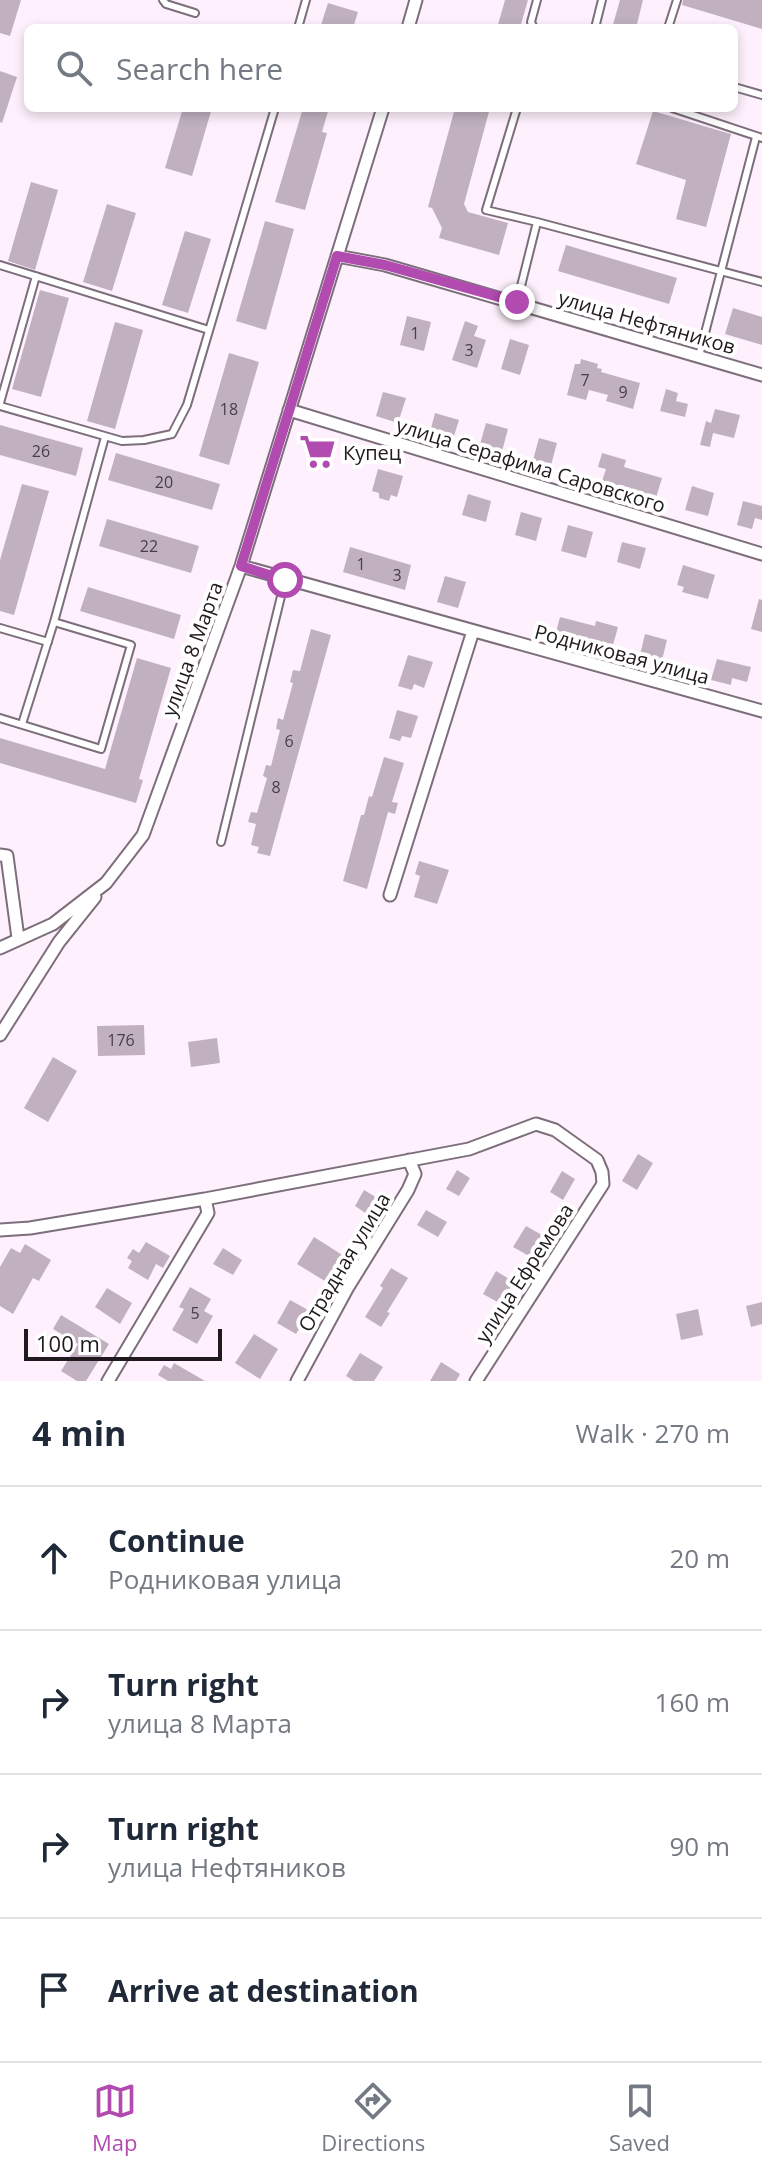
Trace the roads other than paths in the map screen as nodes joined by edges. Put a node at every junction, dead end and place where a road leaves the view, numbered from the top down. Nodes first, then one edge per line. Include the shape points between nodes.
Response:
1 (163, 0) edge
2 (306, 0) edge
3 (416, 0) edge
4 (537, 0) edge
5 (602, 0) edge
6 (677, 0) edge
7 (195, 13) dead end
8 (299, 24) edge
9 (409, 24) edge
10 (532, 24) edge
11 (596, 24) edge
12 (669, 24) edge
13 (738, 88) edge
14 (762, 95) edge
15 (274, 112) edge
16 (382, 112) edge
17 (516, 112) edge
18 (684, 112) edge
19 (759, 138) edge
20 (537, 222) junction
21 (337, 256) junction
22 (0, 265) edge
23 (721, 271) junction
24 (36, 276) junction
25 (762, 282) edge
26 (517, 302) junction
27 (209, 330) junction
28 (699, 356) junction
29 (762, 375) edge
30 (0, 404) edge
31 (289, 410) junction
32 (105, 437) junction
33 (762, 554) edge
34 (241, 566) junction
35 (285, 580) junction
36 (54, 622) junction
37 (0, 628) edge
38 (473, 631) junction
39 (48, 642) junction
40 (761, 707) edge
41 (0, 718) edge
42 (22, 724) junction
43 (221, 842) dead end
44 (0, 855) edge
45 (106, 883) junction
46 (390, 895) dead end
47 (18, 938) junction
48 (0, 948) edge
49 (0, 1035) edge
50 (409, 1160) junction
51 (205, 1199) junction
52 (3, 1230) edge
53 (0, 1241) edge
54 (108, 1381) edge
55 (297, 1381) edge
56 (476, 1381) edge

1 - 7 lane
2 - 8 lane
3 - 9 street
4 - 10 lane
5 - 11 lane
6 - 12 lane
13 - 14 lane
15 - 27 lane
16 - 21 street, улица 8 Марта
17 - 20 lane via 486,210
18 - 19 lane
19 - 23 lane
20 - 23 lane
20 - 26 lane
21 - 26 street, улица Нефтяников
21 - 31 street, улица 8 Марта
22 - 24 lane
23 - 25 lane
23 - 28 lane
24 - 27 lane
24 - 30 lane
26 - 28 street, улица Нефтяников
27 - 32 lane via 187,405 172,434 122,441
28 - 29 street, улица Нефтяников
30 - 32 lane
31 - 33 street, улица Серафима Саровского
31 - 34 street, улица 8 Марта
32 - 36 lane
34 - 35 street, Родниковая улица
34 - 45 street, улица 8 Марта via 143,835
35 - 38 street, Родниковая улица
35 - 43 lane
36 - 39 lane
36 - 42 lane via 131,645 101,749
37 - 39 lane
38 - 40 street, Родниковая улица
38 - 46 street
39 - 42 lane
41 - 42 lane
44 - 47 street via 7,856
45 - 47 street via 53,924
45 - 49 street via 59,942
47 - 48 street
50 - 51 street
50 - 55 street, Отрадная улица via 415,1174 408,1190
50 - 56 street, улица Ефремова via 469,1149 536,1124 555,1130 597,1160 602,1172 603,1184
51 - 52 street
51 - 54 street via 208,1213
52 - 53 street

